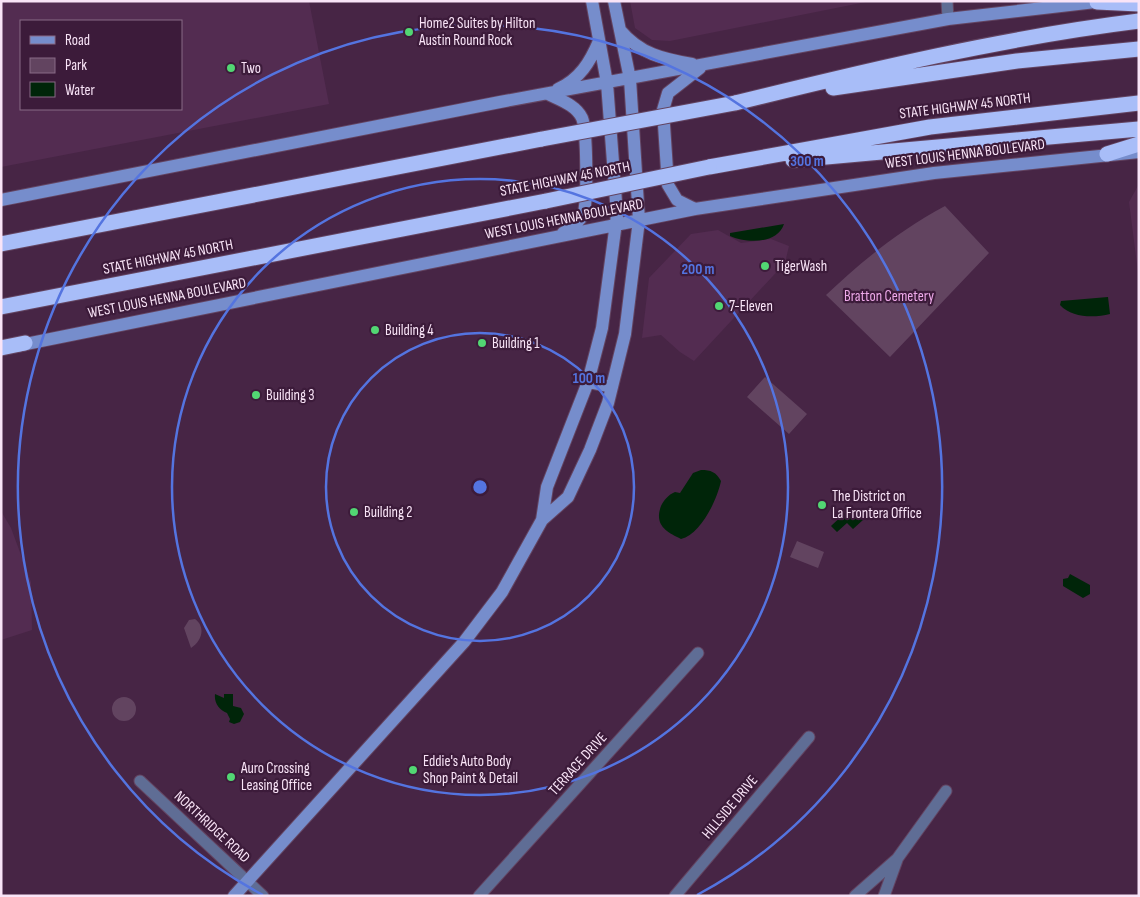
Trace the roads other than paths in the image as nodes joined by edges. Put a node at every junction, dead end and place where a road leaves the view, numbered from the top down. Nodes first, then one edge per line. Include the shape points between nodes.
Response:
1 (592, 1) edge
2 (614, 1) edge
3 (947, 1) edge
4 (1104, 1) edge
5 (1097, 2) edge
6 (1139, 4) edge
7 (948, 19) junction
8 (1139, 21) edge
9 (619, 28) junction
10 (599, 41) junction
11 (1139, 49) edge
12 (702, 66) junction
13 (630, 79) junction
14 (607, 83) junction
15 (548, 94) junction
16 (735, 103) junction
17 (1139, 103) edge
18 (1139, 129) edge
19 (1139, 144) edge
20 (1139, 152) edge
21 (1107, 154) junction
22 (709, 167) junction
23 (1, 200) edge
24 (695, 209) junction
25 (639, 220) junction
26 (614, 225) junction
27 (560, 236) junction
28 (1, 244) edge
29 (1, 307) edge
30 (24, 344) joint
31 (1, 349) edge
32 (588, 382) junction
33 (612, 387) junction
34 (542, 520) junction
35 (698, 653) dead end
36 (809, 738) dead end
37 (140, 781) dead end
38 (946, 791) dead end
39 (897, 858) junction
40 (247, 882) junction
41 (234, 896) edge
42 (263, 896) edge
43 (479, 896) edge
44 (675, 896) edge
45 (855, 896) edge
46 (884, 896) edge

1 - 10 main road
2 - 9 main road
3 - 7 street
4 - 5 main road
5 - 6 highway
5 - 7 main road
7 - 12 main road
8 - 16 highway via 1025,37 927,56
9 - 12 main road via 644,51
9 - 13 main road
10 - 14 main road
10 - 15 main road via 577,78
11 - 16 highway via 1017,61
12 - 13 main road
12 - 24 main road via 668,93 663,110 668,185 677,200
13 - 14 main road
13 - 25 main road
14 - 15 main road
14 - 26 main road via 617,215
15 - 23 main road
15 - 27 main road via 571,105 582,119 587,198 583,215
16 - 28 highway, bridge
17 - 22 highway, STATE HIGHWAY 45 NORTH via 930,126
18 - 22 highway
19 - 21 highway
20 - 21 main road, WEST LOUIS HENNA BOULEVARD
21 - 24 main road, WEST LOUIS HENNA BOULEVARD via 934,173
22 - 29 highway, STATE HIGHWAY 45 NORTH, bridge
24 - 25 main road, WEST LOUIS HENNA BOULEVARD
25 - 26 main road, WEST LOUIS HENNA BOULEVARD
25 - 33 main road via 625,334
26 - 27 main road, WEST LOUIS HENNA BOULEVARD
26 - 32 main road via 607,303
27 - 30 main road, WEST LOUIS HENNA BOULEVARD
30 - 31 highway
32 - 33 main road
32 - 34 main road via 547,487
33 - 34 main road via 590,450 568,497
34 - 40 main road via 524,556 484,618 425,688
35 - 43 street, TERRACE DRIVE
36 - 44 street, HILLSIDE DRIVE
37 - 40 street, NORTHRIDGE ROAD
38 - 39 street
39 - 45 street
39 - 46 street
40 - 41 main road
40 - 42 street, NORTHRIDGE ROAD

